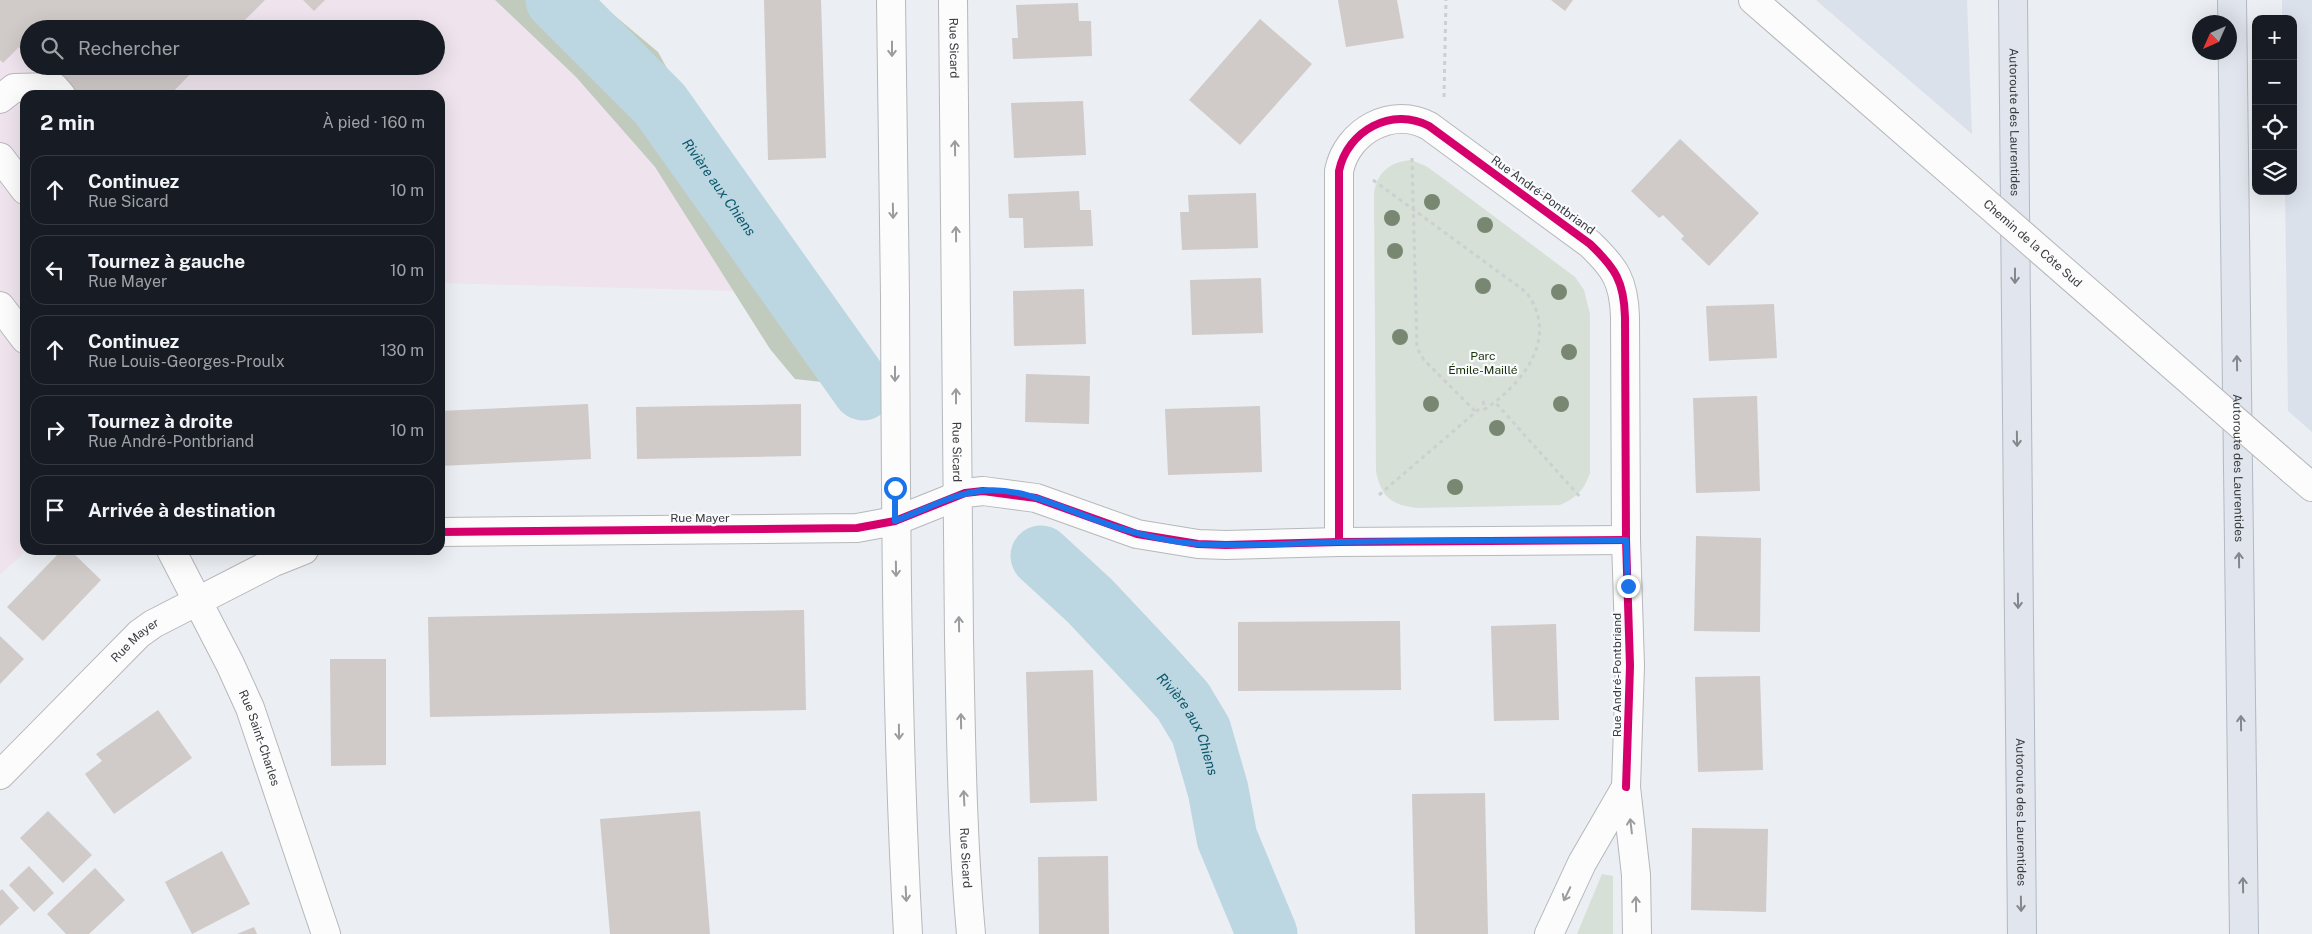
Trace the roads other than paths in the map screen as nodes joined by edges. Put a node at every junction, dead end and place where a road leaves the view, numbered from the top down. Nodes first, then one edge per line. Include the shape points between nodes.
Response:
1 (891, 0) edge
2 (953, 0) edge
3 (1752, 0) edge
4 (2013, 0) edge
5 (2232, 0) edge
6 (57, 90) edge
7 (0, 99) edge
8 (0, 157) edge
9 (20, 183) edge
10 (0, 306) edge
11 (20, 332) edge
12 (2302, 479) edge
13 (956, 498) junction
14 (895, 521) junction
15 (445, 532) edge
16 (1626, 540) junction
17 (1339, 542) junction
18 (174, 555) edge
19 (284, 555) edge
20 (197, 600) junction
21 (0, 775) edge
22 (1626, 787) junction
23 (326, 934) edge
24 (908, 934) edge
25 (971, 934) edge
26 (1549, 934) edge
27 (1637, 934) edge
28 (2022, 934) edge
29 (2244, 934) edge

1 -> 14 street
13 -> 2 street, Rue Sicard
3 - 12 street, Chemin de la Côte Sud, bridge
4 -> 28 highway, Autoroute des Laurentides
29 -> 5 highway, Autoroute des Laurentides
6 - 7 street via 54,87 14,88
8 - 9 street
10 - 11 street
13 - 14 street, Rue Mayer
13 - 17 street, Rue Mayer via 983,490 1018,494 1054,503 1129,531 1172,541 1226,545
25 -> 13 street, Rue Sicard via 962,769
14 - 15 street, Rue Mayer via 857,528
14 -> 24 street via 901,810
16 - 17 street, Rue Mayer
16 - 17 street, Rue André-Pontbriand via 1625,304 1616,274 1608,260 1590,244 1429,126 1407,118 1381,122 1368,128 1341,158 1339,170
16 - 22 street, Rue André-Pontbriand via 1630,666
18 - 20 street, Rue Saint-Charles
19 - 20 street, Rue Mayer
20 - 21 street, Rue Mayer via 139,634
20 - 23 street, Rue Saint-Charles via 250,708
22 -> 26 street, Rue André-Pontbriand via 1582,863
27 -> 22 street, Rue André-Pontbriand via 1636,875

